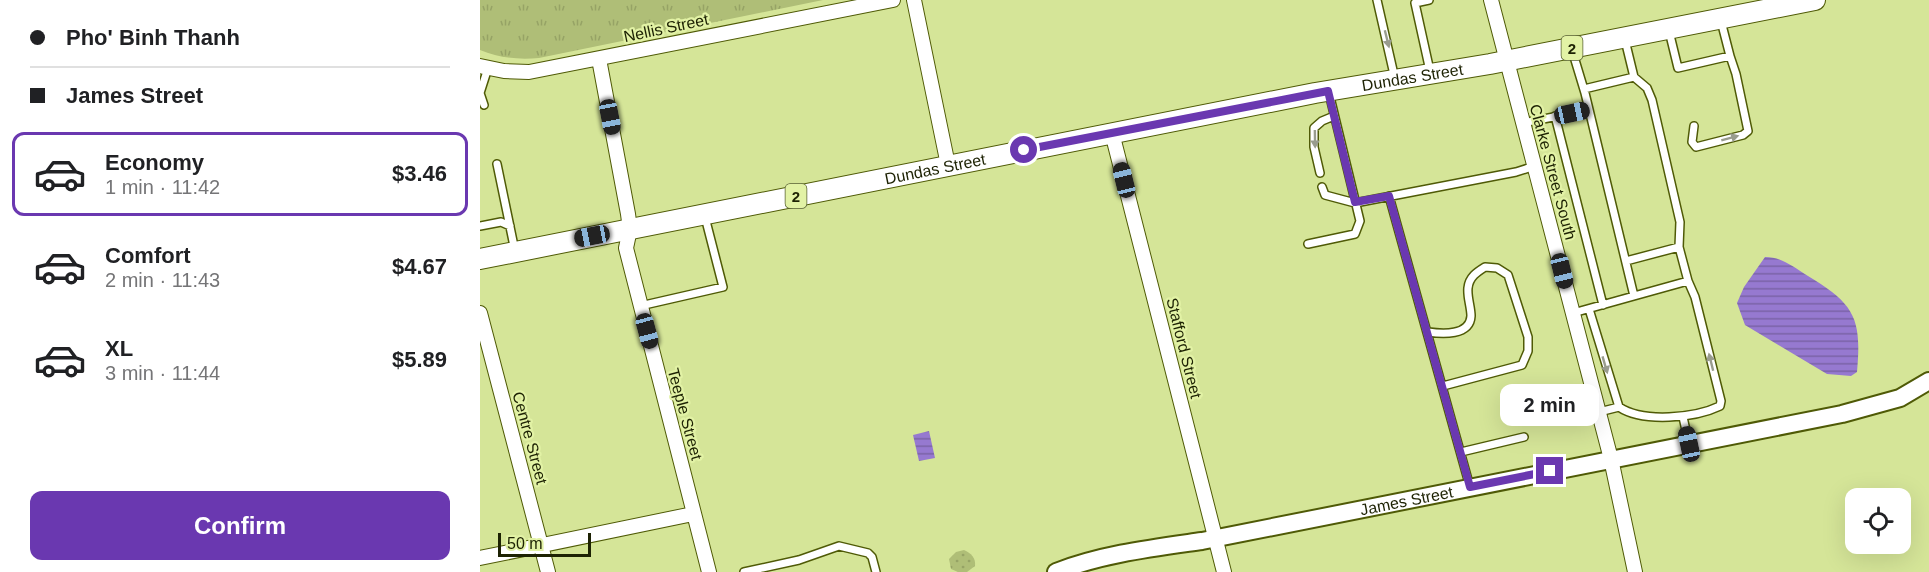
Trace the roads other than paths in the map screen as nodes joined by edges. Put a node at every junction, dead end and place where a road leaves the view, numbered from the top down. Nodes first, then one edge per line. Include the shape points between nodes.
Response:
1 (893, 0) edge
2 (914, 0) edge
3 (1377, 0) edge
4 (1429, 0) edge
5 (1491, 0) edge
6 (1815, 0) edge
7 (1412, 2) edge
8 (1782, 3) edge
9 (1721, 18) junction
10 (1668, 29) junction
11 (1624, 37) junction
12 (1571, 48) junction
13 (1730, 56) junction
14 (599, 59) junction
15 (1506, 60) junction
16 (484, 67) edge
17 (1430, 73) junction
18 (1634, 77) junction
19 (1395, 79) junction
20 (1584, 89) junction
21 (1328, 91) junction
22 (480, 94) edge
23 (484, 105) dead end
24 (1589, 110) junction
25 (1334, 116) junction
26 (1556, 116) junction
27 (1524, 123) junction
28 (1694, 126) dead end
29 (1112, 133) junction
30 (497, 164) dead end
31 (948, 165) junction
32 (1535, 166) junction
33 (1320, 173) dead end
34 (1322, 187) dead end
35 (1389, 196) junction
36 (1355, 202) junction
37 (704, 214) junction
38 (480, 226) edge
39 (510, 226) junction
40 (630, 229) junction
41 (1308, 244) dead end
42 (1679, 247) junction
43 (515, 251) junction
44 (480, 259) edge
45 (1626, 261) junction
46 (1688, 281) junction
47 (1634, 296) junction
48 (1603, 305) junction
49 (640, 306) junction
50 (1589, 309) junction
51 (480, 313) edge
52 (1573, 313) junction
53 (1428, 332) junction
54 (1929, 381) edge
55 (1443, 386) junction
56 (1618, 407) junction
57 (1599, 412) junction
58 (1683, 417) junction
59 (1524, 437) dead end
60 (1689, 444) junction
61 (1461, 452) junction
62 (1611, 459) junction
63 (1470, 487) junction
64 (693, 514) junction
65 (1215, 538) junction
66 (541, 547) junction
67 (480, 558) edge
68 (548, 572) edge
69 (709, 572) edge
70 (744, 572) edge
71 (876, 572) edge
72 (1056, 572) edge
73 (1224, 572) edge
74 (1635, 572) edge

1 - 14 street, Nellis Street
2 - 31 street
3 -> 19 lane
4 - 7 lane
5 - 15 street, Clarke Street South
6 - 8 main road, Dundas Street / 2
7 - 17 lane
8 - 9 main road, Dundas Street / 2
9 - 10 main road, Dundas Street / 2
9 - 13 lane
10 - 11 main road, Dundas Street / 2
10 - 13 lane via 1678,68
11 - 12 main road, Dundas Street / 2
11 - 18 lane
12 - 15 main road, Dundas Street / 2
12 - 20 lane
28 -> 13 lane via 1692,142 1696,147 1748,131
14 - 16 street, Nellis Street via 529,72
14 - 40 street, Teeple Street
15 - 17 main road, Dundas Street / 2
15 - 27 street, Clarke Street South
16 - 22 lane
17 - 19 main road, Dundas Street / 2
18 - 20 lane
18 - 42 lane via 1647,88 1652,100 1680,222
19 - 21 main road, Dundas Street / 2
20 - 24 lane
21 - 25 lane
21 - 29 main road, Dundas Street / 2
22 - 23 lane
24 - 26 lane
24 - 45 lane
25 -> 33 lane via 1314,128
25 - 36 lane
26 - 27 lane
26 - 48 lane
27 - 32 street, Clarke Street South
29 - 31 main road, Dundas Street / 2
29 - 65 street, Stafford Street
30 - 39 lane
31 - 37 main road, Dundas Street / 2
32 - 35 lane
32 - 52 street, Clarke Street South
34 - 36 lane via 1325,195
35 - 36 lane
35 - 53 lane
36 - 41 lane via 1360,221 1355,234
37 - 40 main road, Dundas Street / 2
37 - 49 lane via 723,287
38 - 39 lane via 501,222
39 - 43 lane
40 - 43 main road, Dundas Street / 2
40 - 49 street, Teeple Street via 626,248
42 - 45 lane
42 - 46 lane
43 - 44 main road, Dundas Street / 2
45 - 47 lane
46 - 47 lane
58 -> 46 lane via 1717,408 1721,401
47 - 48 lane
48 - 50 lane
49 - 64 street, Teeple Street
50 - 52 lane
50 -> 56 lane
51 - 66 street, Centre Street
52 - 57 street, Clarke Street South
53 - 55 lane
53 - 55 lane via 1454,333 1466,327 1471,318 1468,287 1473,274 1485,267 1508,275 1528,337 1522,365
54 - 60 street, James Street via 1877,406
55 - 61 lane
56 - 57 lane
56 - 58 lane via 1638,415
57 - 62 street, Clarke Street South
58 - 60 lane
59 - 61 lane
60 - 62 street, James Street
61 - 63 lane
62 - 63 street, James Street
62 - 74 street, Clarke Street South
63 - 65 street, James Street
64 - 66 street
64 - 69 street, Teeple Street
65 - 72 street, James Street via 1083,563
65 - 73 street, Stafford Street
66 - 67 street
66 - 68 street, Centre Street
70 - 71 lane via 839,546 868,553

